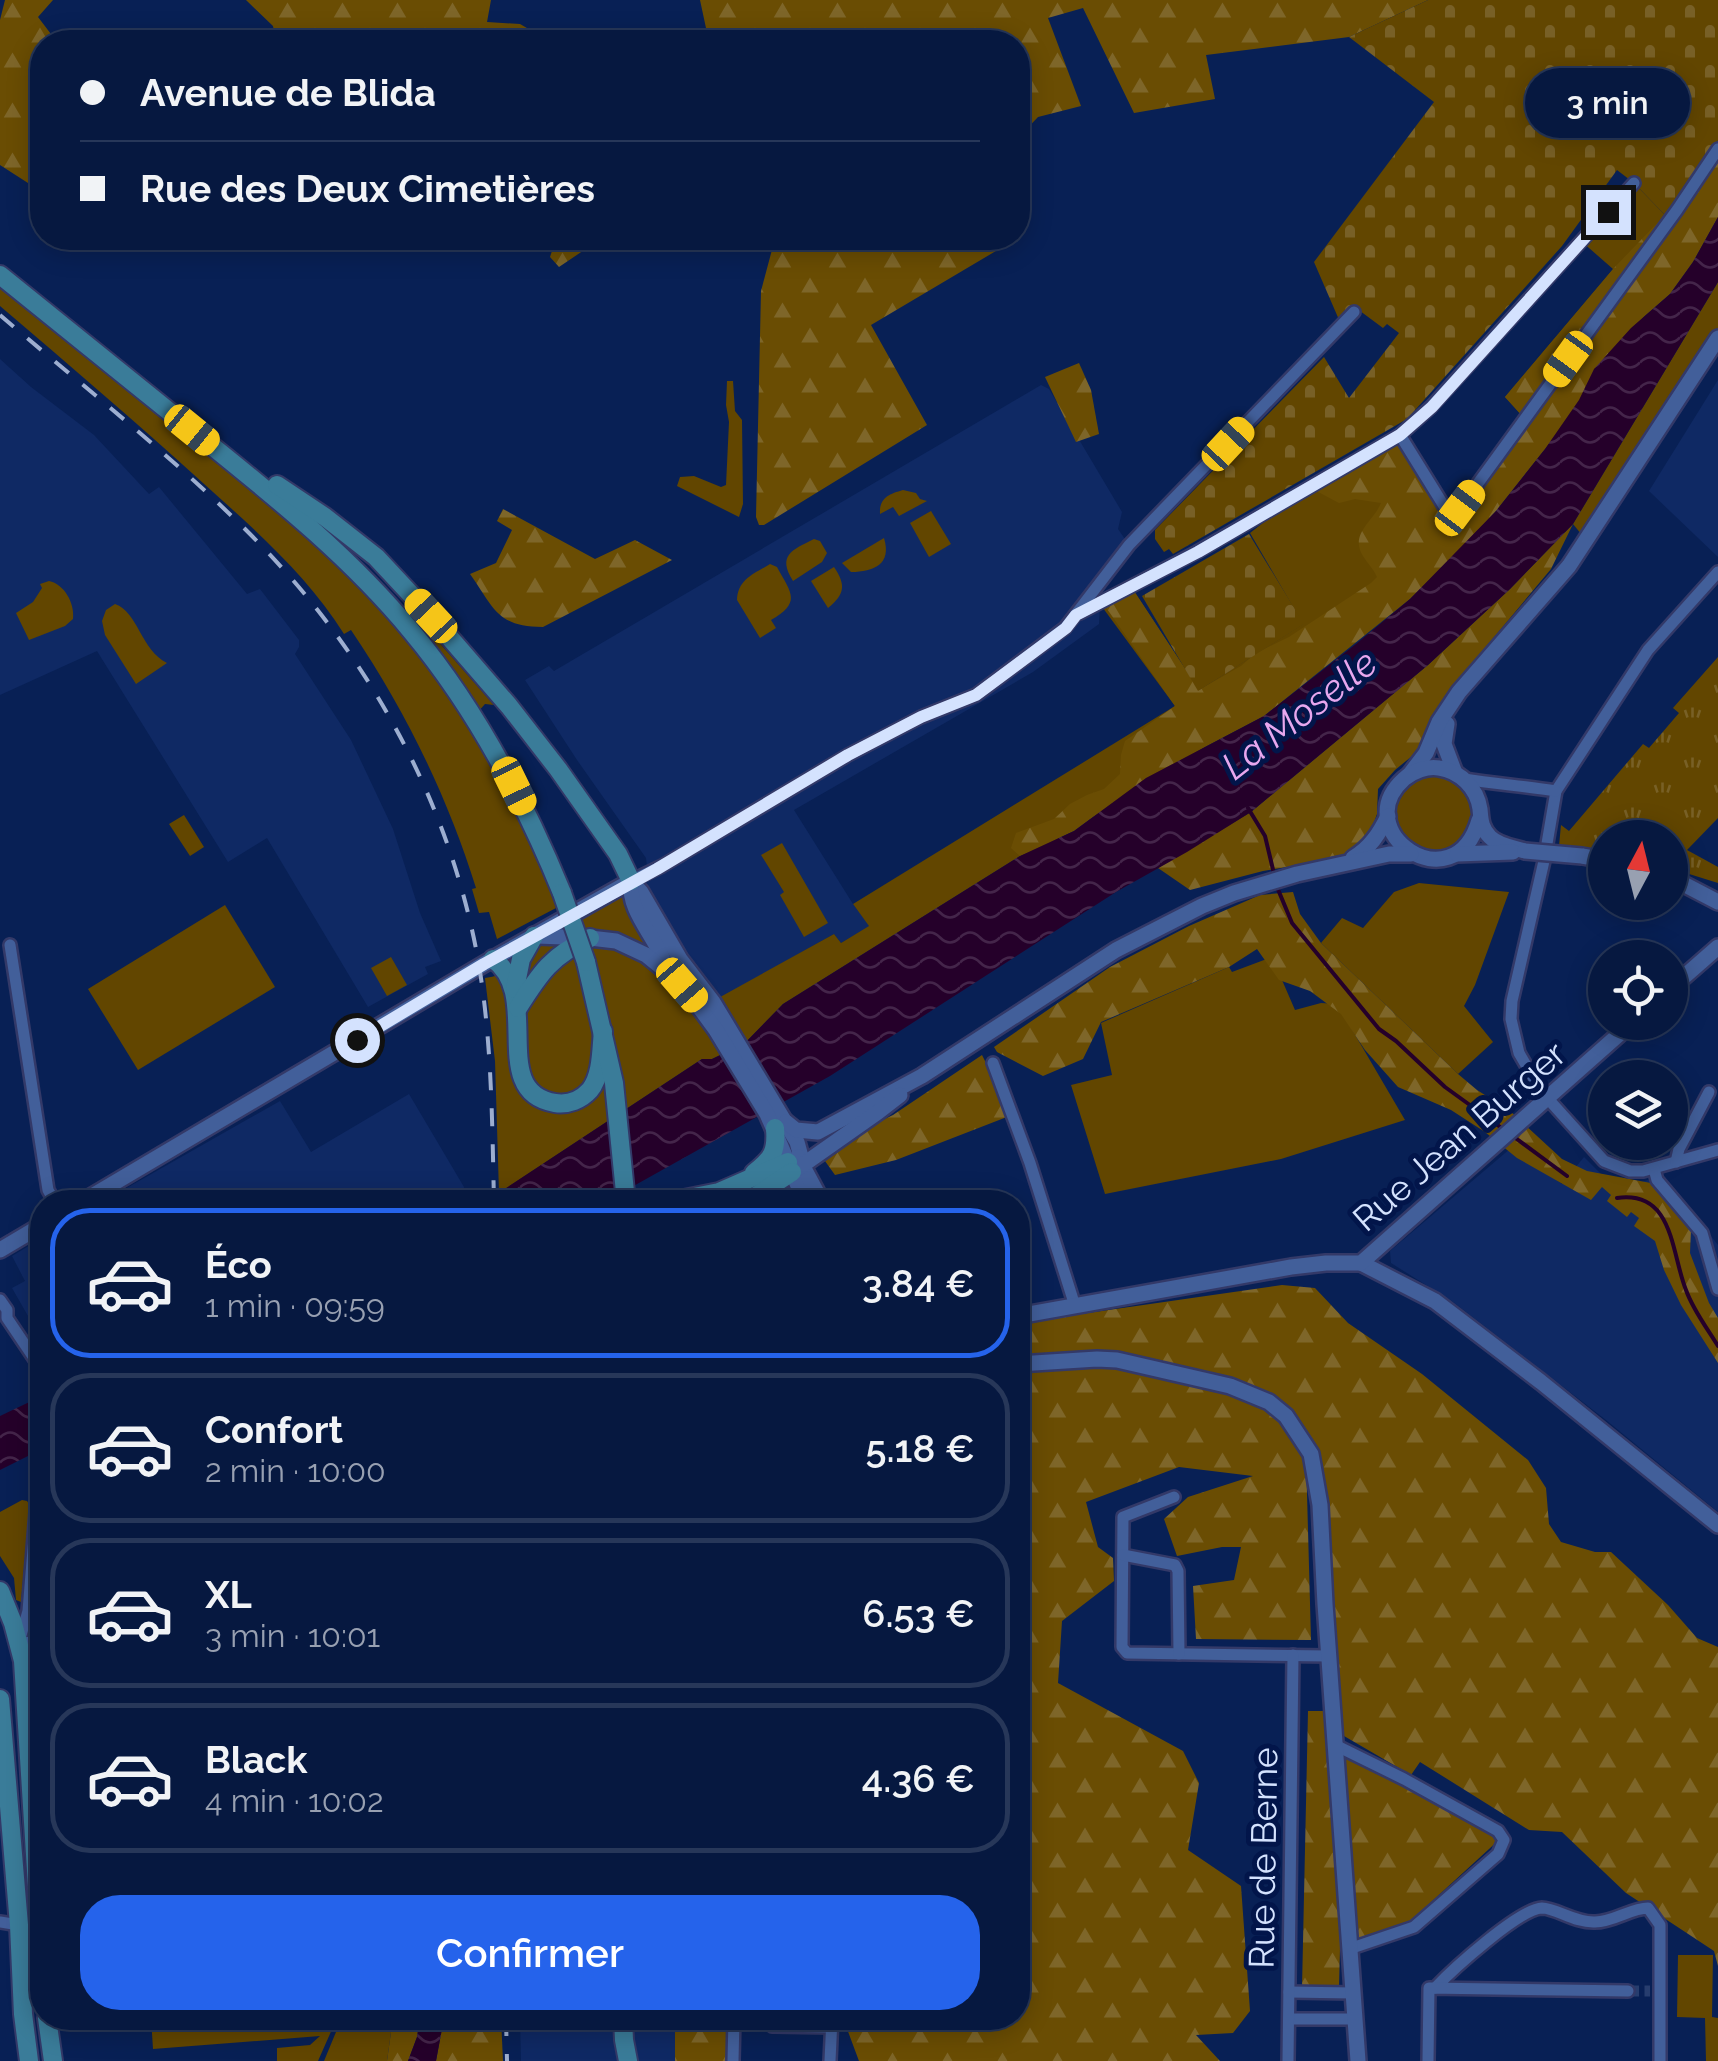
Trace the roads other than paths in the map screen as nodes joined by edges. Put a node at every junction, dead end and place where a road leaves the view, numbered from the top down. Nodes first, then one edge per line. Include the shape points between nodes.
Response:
1 (1718, 149) edge
2 (1634, 182) dead end
3 (0, 275) edge
4 (1354, 312) dead end
5 (1718, 338) edge
6 (165, 408) junction
7 (1400, 435) junction
8 (1718, 572) edge
9 (1076, 615) junction
10 (1453, 701) junction
11 (1410, 774) junction
12 (1460, 776) junction
13 (1556, 791) junction
14 (1388, 816) junction
15 (1480, 820) junction
16 (1525, 850) junction
17 (1411, 854) junction
18 (1456, 854) junction
19 (1588, 857) edge
20 (1342, 864) junction
21 (1688, 880) edge
22 (632, 882) junction
23 (1688, 886) edge
24 (1718, 888) edge
25 (1718, 902) edge
26 (534, 936) junction
27 (590, 938) junction
28 (10, 945) dead end
29 (1718, 947) edge
30 (494, 959) junction
31 (666, 970) junction
32 (1688, 973) edge
33 (516, 999) junction
34 (722, 1027) junction
35 (603, 1030) junction
36 (1612, 1040) edge
37 (993, 1063) dead end
38 (922, 1076) junction
39 (1709, 1092) dead end
40 (1547, 1098) junction
41 (872, 1102) junction
42 (776, 1118) junction
43 (1718, 1150) edge
44 (796, 1161) junction
45 (1676, 1162) junction
46 (1654, 1169) junction
47 (744, 1182) junction
48 (48, 1190) edge
49 (102, 1190) edge
50 (625, 1190) edge
51 (724, 1190) edge
52 (761, 1190) edge
53 (802, 1190) edge
54 (814, 1190) edge
55 (30, 1233) edge
56 (0, 1250) edge
57 (1361, 1263) junction
58 (1718, 1289) edge
59 (0, 1300) edge
60 (1075, 1306) junction
61 (1030, 1314) edge
62 (30, 1353) edge
63 (1030, 1363) edge
64 (1174, 1497) dead end
65 (1718, 1524) edge
66 (1123, 1556) junction
67 (30, 1586) edge
68 (0, 1591) edge
69 (0, 1601) edge
70 (19, 1642) junction
71 (30, 1642) edge
72 (0, 1646) edge
73 (1179, 1654) junction
74 (1293, 1655) junction
75 (1328, 1656) junction
76 (0, 1698) edge
77 (1335, 1745) junction
78 (30, 1767) edge
79 (16, 1897) junction
80 (30, 1898) edge
81 (10, 1924) edge
82 (1350, 1949) junction
83 (1432, 1988) junction
84 (1628, 1991) tunnel mouth
85 (1289, 1992) junction
86 (1352, 1994) junction
87 (1289, 2018) junction
88 (1354, 2020) junction
89 (49, 2030) edge
90 (624, 2030) edge
91 (633, 2030) edge
92 (734, 2030) edge
93 (832, 2030) edge
94 (29, 2061) edge
95 (53, 2061) edge
96 (630, 2061) edge
97 (733, 2061) edge
98 (830, 2061) edge
99 (1288, 2061) edge
100 (1358, 2061) edge
101 (1428, 2061) edge
102 (1660, 2061) edge

1 - 7 street via 1460,508 1444,506
2 - 7 street
3 - 6 main road
4 - 9 street via 1130,545
5 - 10 main road via 1569,566
6 - 22 main road via 222,442 376,557 509,706
6 - 35 main road, bridge via 298,516 375,590 469,710 538,833 586,962
7 - 9 street
8 - 13 street via 1648,650
9 - 22 street via 976,695 848,755
10 - 11 main road
10 - 12 main road via 1443,737
11 - 12 main road via 1440,768
11 - 14 main road via 1393,792
12 - 13 street
12 - 15 main road via 1477,798
13 - 40 street via 1511,1010 1520,1053
14 - 17 main road via 1391,831
14 - 20 main road via 1364,851
15 - 16 main road via 1490,838
15 - 18 main road
16 - 18 main road
16 - 19 main road, bridge
17 - 18 main road
17 - 20 main road
20 - 38 main road via 1202,906 1116,950
21 - 24 main road
22 - 26 main road
22 - 31 main road via 633,903
22 - 34 main road via 713,1002
23 - 25 main road
26 - 27 main road
26 - 30 main road
26 - 33 main road via 521,960
27 - 31 main road via 627,945
27 - 33 main road via 550,961
28 - 48 street
29 - 32 main road
30 - 33 main road via 506,970
30 - 49 main road
31 - 34 main road
33 - 35 main road via 521,1072 534,1094 548,1102 564,1104 590,1090
34 - 42 main road
35 - 50 main road
36 - 40 main road, Rue Jean Burger
37 - 60 street
38 - 41 main road
38 - 44 main road via 878,1112
39 - 45 street
40 - 46 street via 1604,1162 1630,1171
40 - 57 main road, Rue Jean Burger
41 - 42 main road via 818,1132 796,1130
41 - 44 main road
42 - 44 main road
42 - 47 main road via 774,1152
43 - 45 street
44 - 47 main road
44 - 52 main road
44 - 53 main road
44 - 54 main road
45 - 46 street
46 - 58 street via 1702,1233
47 - 51 main road
55 - 56 main road
57 - 60 main road, Rue Jean Burger via 1292,1267
57 - 65 main road via 1434,1301
59 - 62 street
60 - 61 main road, Rue Jean Burger
63 - 75 main road via 1117,1360 1230,1386 1286,1416 1310,1454 1320,1505
64 - 66 street via 1124,1517
66 - 73 street via 1175,1565
66 - 73 street via 1122,1646 1127,1654
67 - 70 street
68 - 69 main road
68 - 70 main road
70 - 71 street
70 - 72 main road
70 - 78 main road
73 - 74 street
74 - 75 street
74 - 85 street, Rue de Berne
75 - 77 main road
76 - 79 main road
77 - 82 main road
77 - 82 street via 1504,1840 1498,1854 1414,1928
79 - 80 main road
79 - 81 main road
81 - 94 main road
82 - 86 main road
83 - 84 street
83 - 101 street
83 - 102 street via 1532,1910 1596,1922 1648,1908 1660,1925
85 - 86 street
85 - 87 street, Rue de Berne
86 - 88 main road
87 - 88 street
87 - 99 street, Rue de Berne
88 - 100 main road
89 - 95 main road
90 - 96 main road
91 - 96 main road
92 - 97 street
93 - 98 street

